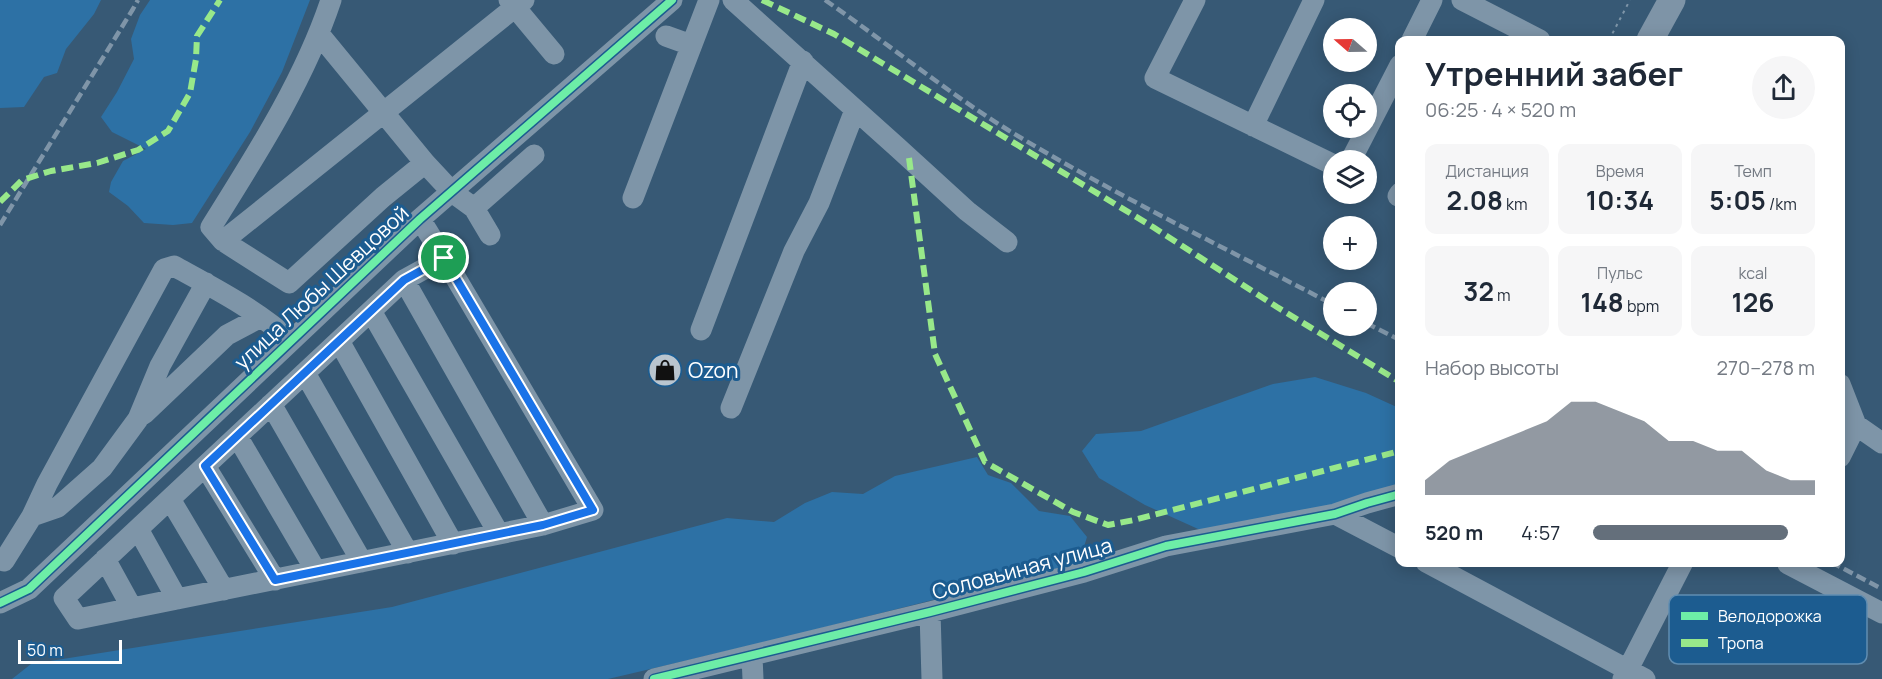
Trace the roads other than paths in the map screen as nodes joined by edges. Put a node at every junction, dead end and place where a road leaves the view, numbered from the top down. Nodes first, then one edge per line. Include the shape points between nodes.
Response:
1 (331, 0) edge
2 (672, 0) edge
3 (709, 0) edge
4 (733, 0) edge
5 (1195, 0) edge
6 (1314, 0) edge
7 (1432, 0) edge
8 (1462, 0) edge
9 (1672, 0) edge
10 (516, 2) edge
11 (319, 34) junction
12 (666, 36) dead end
13 (1414, 36) edge
14 (1528, 36) edge
15 (1652, 36) edge
16 (691, 45) junction
17 (554, 54) dead end
18 (803, 61) junction
19 (1395, 75) edge
20 (855, 110) junction
21 (384, 112) junction
22 (1253, 126) junction
23 (1356, 150) edge
24 (534, 155) dead end
25 (1323, 160) edge
26 (425, 163) junction
27 (452, 192) junction
28 (633, 198) dead end
29 (474, 208) junction
30 (420, 219) junction
31 (490, 235) dead end
32 (223, 241) junction
33 (1007, 242) dead end
34 (444, 258) junction
35 (404, 280) junction
36 (206, 283) junction
37 (371, 311) junction
38 (261, 317) junction
39 (701, 330) dead end
40 (291, 341) junction
41 (339, 341) junction
42 (305, 373) junction
43 (1845, 397) edge
44 (271, 404) junction
45 (731, 408) dead end
46 (138, 419) junction
47 (1856, 425) junction
48 (237, 436) junction
49 (1882, 443) edge
50 (1845, 447) edge
51 (205, 466) junction
52 (1395, 495) edge
53 (170, 499) junction
54 (1335, 514) junction
55 (32, 516) junction
56 (543, 525) junction
57 (138, 529) junction
58 (499, 534) junction
59 (453, 544) junction
60 (1395, 545) edge
61 (408, 553) junction
62 (105, 560) junction
63 (4, 561) dead end
64 (362, 562) junction
65 (1435, 567) edge
66 (1681, 567) edge
67 (1794, 567) edge
68 (316, 571) junction
69 (275, 580) junction
70 (224, 590) junction
71 (1847, 595) edge
72 (177, 599) junction
73 (0, 603) edge
74 (1867, 606) edge
75 (132, 608) junction
76 (930, 612) junction
77 (1882, 614) edge
78 (752, 656) junction
79 (1632, 676) edge
80 (654, 679) edge
81 (753, 679) edge
82 (932, 679) edge

1 - 11 street
2 - 27 street, улица Любы Шевцовой
3 - 16 street
4 - 18 street
5 - 22 street via 1155,78
6 - 22 street
7 - 13 street
8 - 14 street
9 - 15 main road
10 - 17 street
10 - 21 street
11 - 21 street
11 - 32 street via 280,111 211,226
12 - 16 street
16 - 28 street
18 - 20 street
18 - 39 street
19 - 23 street
20 - 33 street
20 - 45 street
21 - 26 street
21 - 32 street
22 - 25 street
24 - 29 street
26 - 27 street
26 - 32 street via 289,283
27 - 29 street
27 - 30 street, улица Любы Шевцовой
29 - 31 street
30 - 34 street
30 - 40 street, улица Любы Шевцовой
34 - 35 street
34 - 56 street via 593,510
35 - 37 street
35 - 56 street
36 - 38 street
36 - 46 street via 160,366
36 - 55 street via 174,266 164,269
37 - 41 street
37 - 58 street
38 - 40 street
38 - 46 street via 227,335
40 - 73 street, улица Любы Шевцовой via 29,589
41 - 42 street
41 - 59 street
42 - 44 street
42 - 61 street
43 - 47 street
44 - 48 street
44 - 64 street
46 - 55 street via 102,468 58,507
47 - 49 street
47 - 50 street
48 - 51 street
48 - 68 street
51 - 53 street
51 - 69 street
52 - 54 street, Соловьиная улица
53 - 57 street
53 - 70 street
54 - 60 street
54 - 76 street, Соловьиная улица via 1166,546
55 - 63 street
56 - 58 street
57 - 62 street
57 - 72 street
58 - 59 street
59 - 61 street
61 - 64 street
62 - 75 street
62 - 75 street via 64,598 78,619
64 - 68 street
65 - 79 street
66 - 79 street
67 - 71 street
68 - 69 street
69 - 70 street
70 - 72 street
72 - 75 street
74 - 77 street
76 - 78 street, Соловьиная улица
76 - 82 street
78 - 80 street, Соловьиная улица
78 - 81 street

